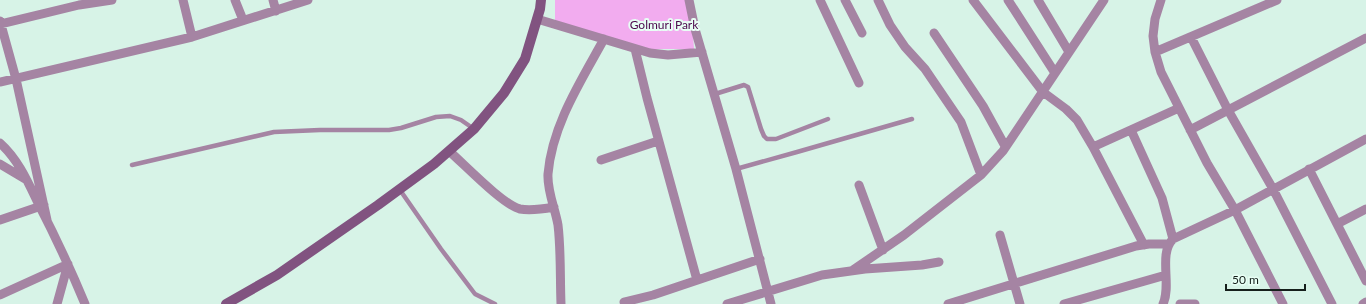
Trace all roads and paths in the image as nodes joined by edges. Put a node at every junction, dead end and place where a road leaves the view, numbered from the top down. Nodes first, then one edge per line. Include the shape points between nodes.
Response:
1 (112, 0) edge
2 (183, 0) edge
3 (235, 0) edge
4 (273, 0) edge
5 (308, 0) edge
6 (541, 0) edge
7 (689, 0) edge
8 (820, 0) edge
9 (845, 0) edge
10 (878, 0) edge
11 (973, 0) edge
12 (1008, 0) edge
13 (1038, 0) edge
14 (1104, 0) edge
15 (1161, 0) edge
16 (1276, 0) edge
17 (78, 3) edge
18 (1262, 3) edge
19 (276, 11) junction
20 (537, 19) junction
21 (243, 20) junction
22 (0, 22) edge
23 (862, 33) dead end
24 (934, 33) dead end
25 (192, 37) junction
26 (1191, 37) junction
27 (1366, 38) edge
28 (604, 39) junction
29 (636, 49) junction
30 (702, 52) junction
31 (1069, 52) junction
32 (1155, 52) junction
33 (1055, 73) junction
34 (16, 79) junction
35 (0, 82) edge
36 (859, 83) dead end
37 (1043, 92) junction
38 (715, 94) junction
39 (1179, 108) junction
40 (1228, 110) junction
41 (912, 118) dead end
42 (828, 120) dead end
43 (474, 129) junction
44 (1131, 130) junction
45 (1190, 130) junction
46 (1366, 139) edge
47 (658, 141) junction
48 (0, 143) edge
49 (1006, 146) junction
50 (1093, 147) junction
51 (449, 151) junction
52 (601, 160) dead end
53 (0, 164) edge
54 (132, 165) dead end
55 (736, 169) junction
56 (1309, 169) junction
57 (981, 175) junction
58 (26, 179) junction
59 (859, 185) dead end
60 (1273, 189) junction
61 (400, 190) junction
62 (42, 206) junction
63 (554, 207) junction
64 (1366, 209) edge
65 (1235, 210) junction
66 (0, 220) edge
67 (1337, 224) junction
68 (1000, 235) dead end
69 (1171, 242) junction
70 (1144, 244) junction
71 (883, 250) junction
72 (760, 259) junction
73 (940, 262) dead end
74 (68, 264) junction
75 (853, 270) junction
76 (1166, 275) junction
77 (697, 280) junction
78 (1366, 281) edge
79 (1014, 283) junction
80 (768, 291) junction
81 (0, 294) edge
82 (624, 302) dead end
83 (1366, 302) edge
84 (57, 304) edge
85 (85, 304) edge
86 (226, 304) edge
87 (495, 304) edge
88 (561, 304) edge
89 (727, 304) edge
90 (771, 304) edge
91 (948, 304) edge
92 (1020, 304) edge
93 (1064, 304) edge
94 (1163, 304) edge
95 (1180, 304) edge
96 (1195, 304) edge
97 (1283, 304) edge
98 (1332, 304) edge
99 (1363, 304) edge

1 - 17 street
2 - 25 street
3 - 21 street
4 - 19 street
5 - 19 street
6 - 20 street
7 - 30 street
8 - 36 street
9 - 23 street
10 - 57 street via 890,25 925,69 961,122
11 - 37 street
12 - 33 street
13 - 31 street
14 - 31 street
15 - 32 street via 1153,36
16 - 18 street
17 - 22 street
18 - 26 street
19 - 21 street
20 - 28 street
20 - 43 street via 525,59 504,93
21 - 25 street
22 - 34 street
24 - 49 street via 983,106
25 - 34 street
26 - 32 street
26 - 40 street
27 - 40 street
28 - 29 street
28 - 63 street via 571,99 553,146 548,183
29 - 30 street via 668,55
29 - 47 street
30 - 38 street
31 - 33 street
32 - 39 street via 1161,72
33 - 37 street
34 - 35 street
34 - 62 street
37 - 49 street
37 - 50 street via 1077,120
38 - 42 lane via 739,86 748,87 766,139 776,139
38 - 55 street
39 - 44 street
39 - 45 street
40 - 45 street
40 - 60 street
41 - 55 lane
43 - 51 street
43 - 54 lane via 450,116 436,117 389,130 274,132
44 - 50 street
44 - 69 street via 1166,209
45 - 65 street
46 - 56 street
47 - 52 street
47 - 77 street
48 - 58 street via 10,152
49 - 57 street
50 - 70 street
51 - 61 street
51 - 63 street via 511,205 526,210
53 - 58 street
55 - 72 street
56 - 60 street
56 - 67 street
57 - 71 street
58 - 62 street
59 - 71 street
60 - 65 street
60 - 98 street
61 - 86 street via 277,275
61 - 87 lane via 475,294
62 - 66 street
62 - 74 street
63 - 88 street via 558,232
64 - 67 street
65 - 69 street
65 - 97 street
67 - 78 street
68 - 79 street
69 - 70 street
69 - 76 street via 1166,252
70 - 79 street
71 - 75 street
72 - 77 street
72 - 80 street
73 - 75 street
74 - 81 street
74 - 84 street
74 - 85 street
75 - 80 street via 822,275
76 - 93 street
76 - 94 street
77 - 82 street
79 - 91 street
79 - 92 street
80 - 89 street
80 - 90 street
83 - 99 street
95 - 96 street

